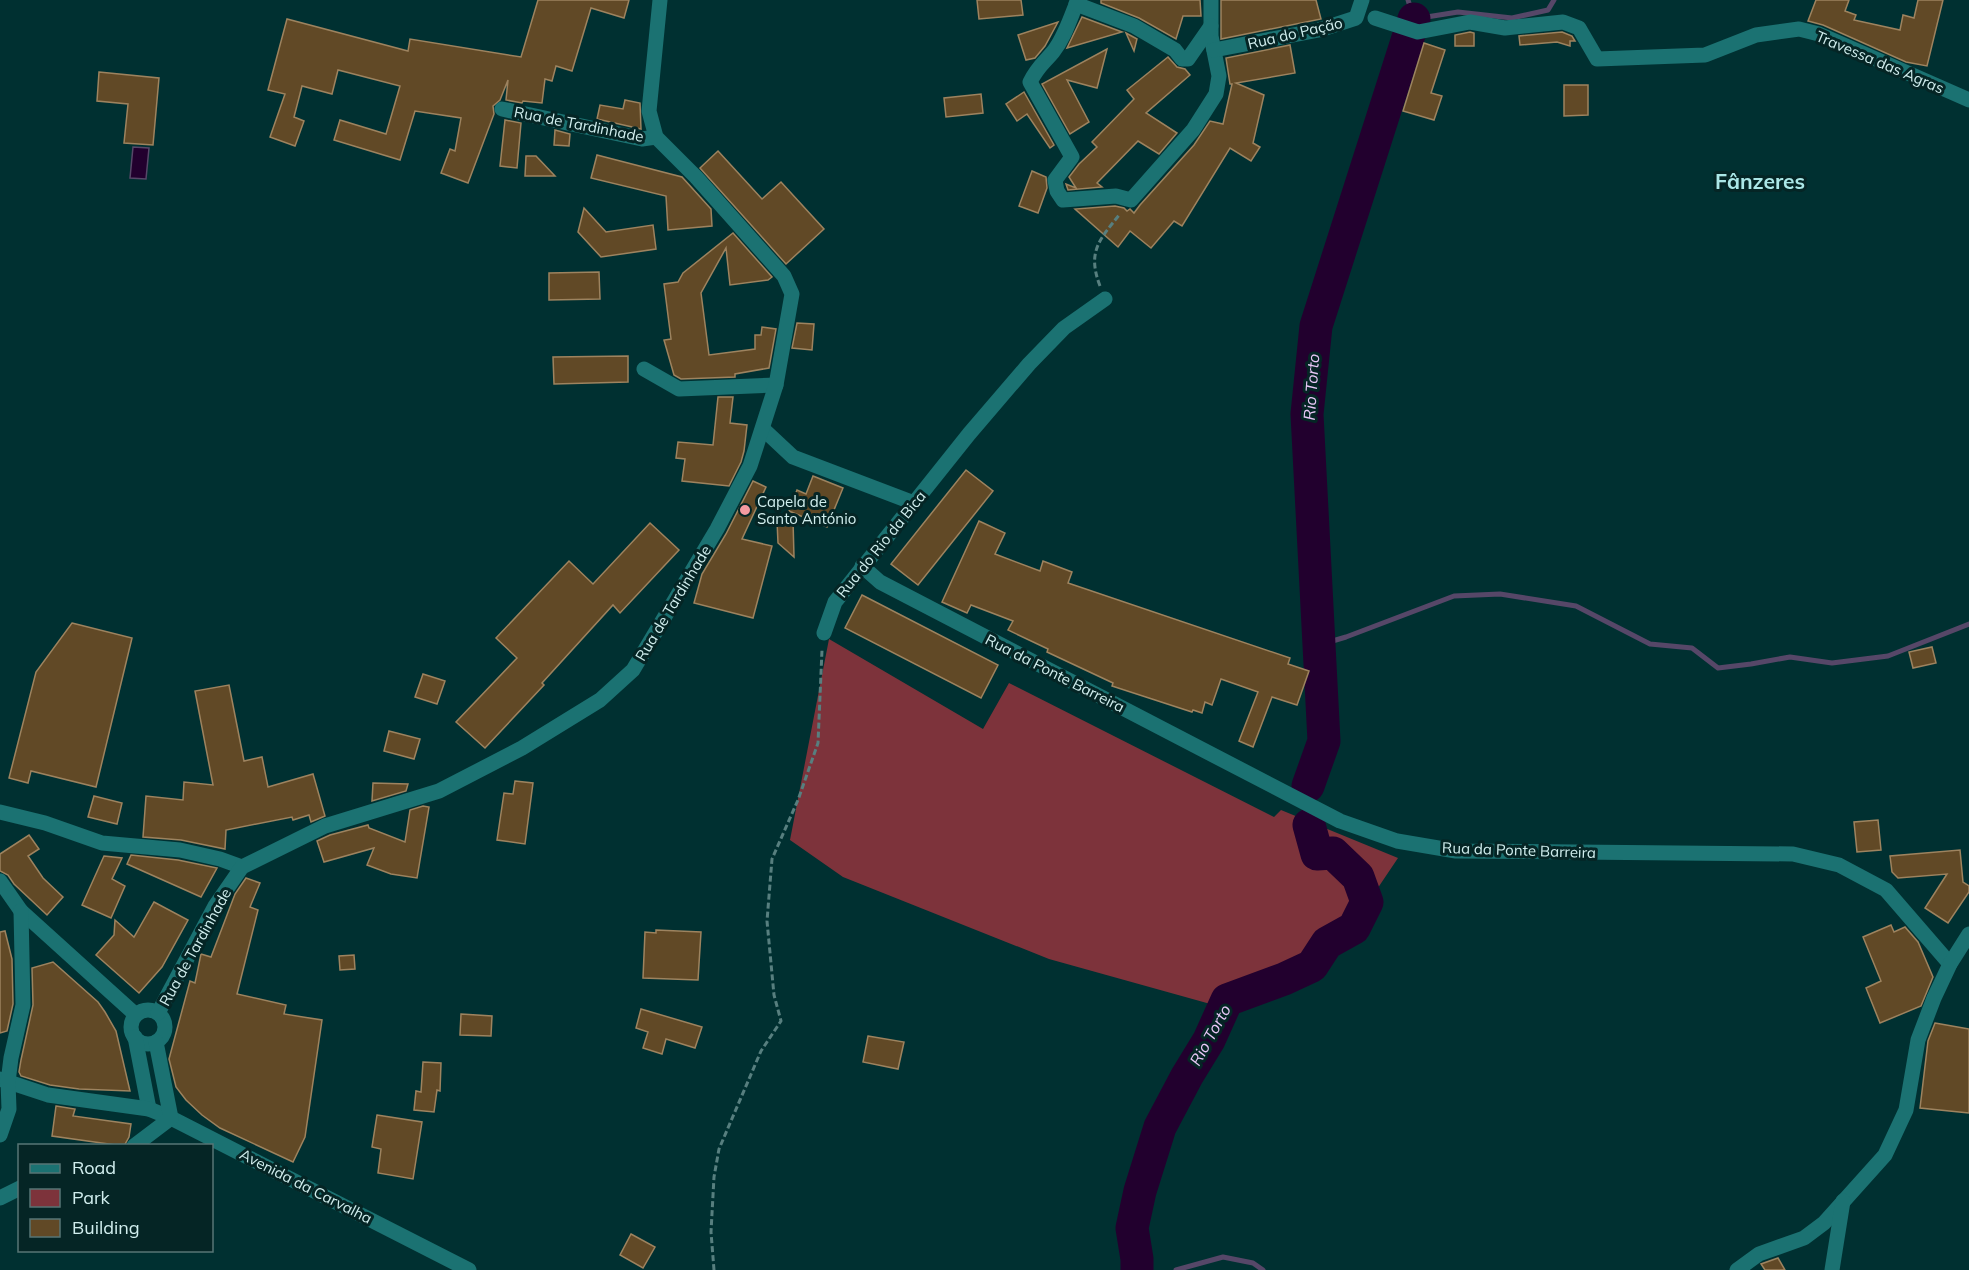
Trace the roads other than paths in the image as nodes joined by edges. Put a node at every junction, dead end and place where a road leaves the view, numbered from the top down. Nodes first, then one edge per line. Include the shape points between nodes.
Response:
1 (660, 0) edge
2 (1211, 0) edge
3 (1362, 0) edge
4 (1077, 2) edge
5 (1375, 18) dead end
6 (1211, 26) junction
7 (1214, 50) junction
8 (1969, 100) edge
9 (502, 109) dead end
10 (656, 137) junction
11 (1105, 299) road end
12 (644, 369) dead end
13 (776, 385) junction
14 (763, 429) junction
15 (914, 503) junction
16 (862, 566) junction
17 (824, 633) road end
18 (0, 812) edge
19 (242, 867) junction
20 (0, 881) edge
21 (21, 911) junction
22 (1969, 934) edge
23 (1950, 964) junction
24 (158, 1013) junction
25 (136, 1016) junction
26 (135, 1037) junction
27 (156, 1042) junction
28 (4, 1081) edge
29 (149, 1109) junction
30 (171, 1118) junction
31 (0, 1136) edge
32 (137, 1144) edge
33 (18, 1189) edge
34 (0, 1198) edge
35 (1843, 1202) junction
36 (469, 1270) edge
37 (1737, 1270) edge
38 (1832, 1270) edge

1 - 10 street, Rua de Tardinhade via 649,111
2 - 6 street
3 - 7 street, Rua do Pação via 1356,18 1319,30
4 - 6 street via 1134,26 1182,58 1188,58
4 - 7 street via 1066,31 1030,82 1072,157 1055,180 1063,200 1116,196 1131,200 1193,130 1216,94 1219,76
5 - 8 street, Travessa das Agras via 1418,32 1470,22 1505,28 1563,22 1580,28 1597,59 1705,55 1756,35 1799,29 1819,34
6 - 7 street
9 - 10 street, Rua de Tardinhade via 642,139
10 - 13 street, Rua de Tardinhade via 784,276 792,294
11 - 15 street, Rua do Rio da Bica via 1064,328 1029,364
12 - 13 street via 679,390
13 - 14 street, Rua de Tardinhade
14 - 15 street via 793,457
14 - 19 street, Rua de Tardinhade via 750,466 717,529 633,670 600,700 522,748 439,791 325,826
15 - 16 street, Rua do Rio da Bica
16 - 17 street, Rua do Rio da Bica via 835,602
16 - 23 street, Rua da Ponte Barreira via 880,582 1340,821 1397,841 1456,851 1793,854 1839,865 1886,890
18 - 19 street via 102,843 180,850
19 - 24 street, Rua de Tardinhade via 215,906
20 - 21 street
21 - 25 street
21 - 28 street via 23,1005
22 - 23 street
23 - 35 street via 1918,1040 1906,1110 1885,1155
24 - 25 street via 149,1010
24 - 27 street via 165,1028
25 - 26 street via 132,1026
26 - 27 street via 145,1043
26 - 29 street
27 - 30 street
28 - 29 street, Avenida da Carvalha via 48,1095
28 - 31 street via 9,1109
29 - 30 street, Avenida da Carvalha
30 - 32 street
30 - 36 street, Avenida da Carvalha
33 - 34 street
35 - 37 street via 1804,1238 1759,1254
35 - 38 street

